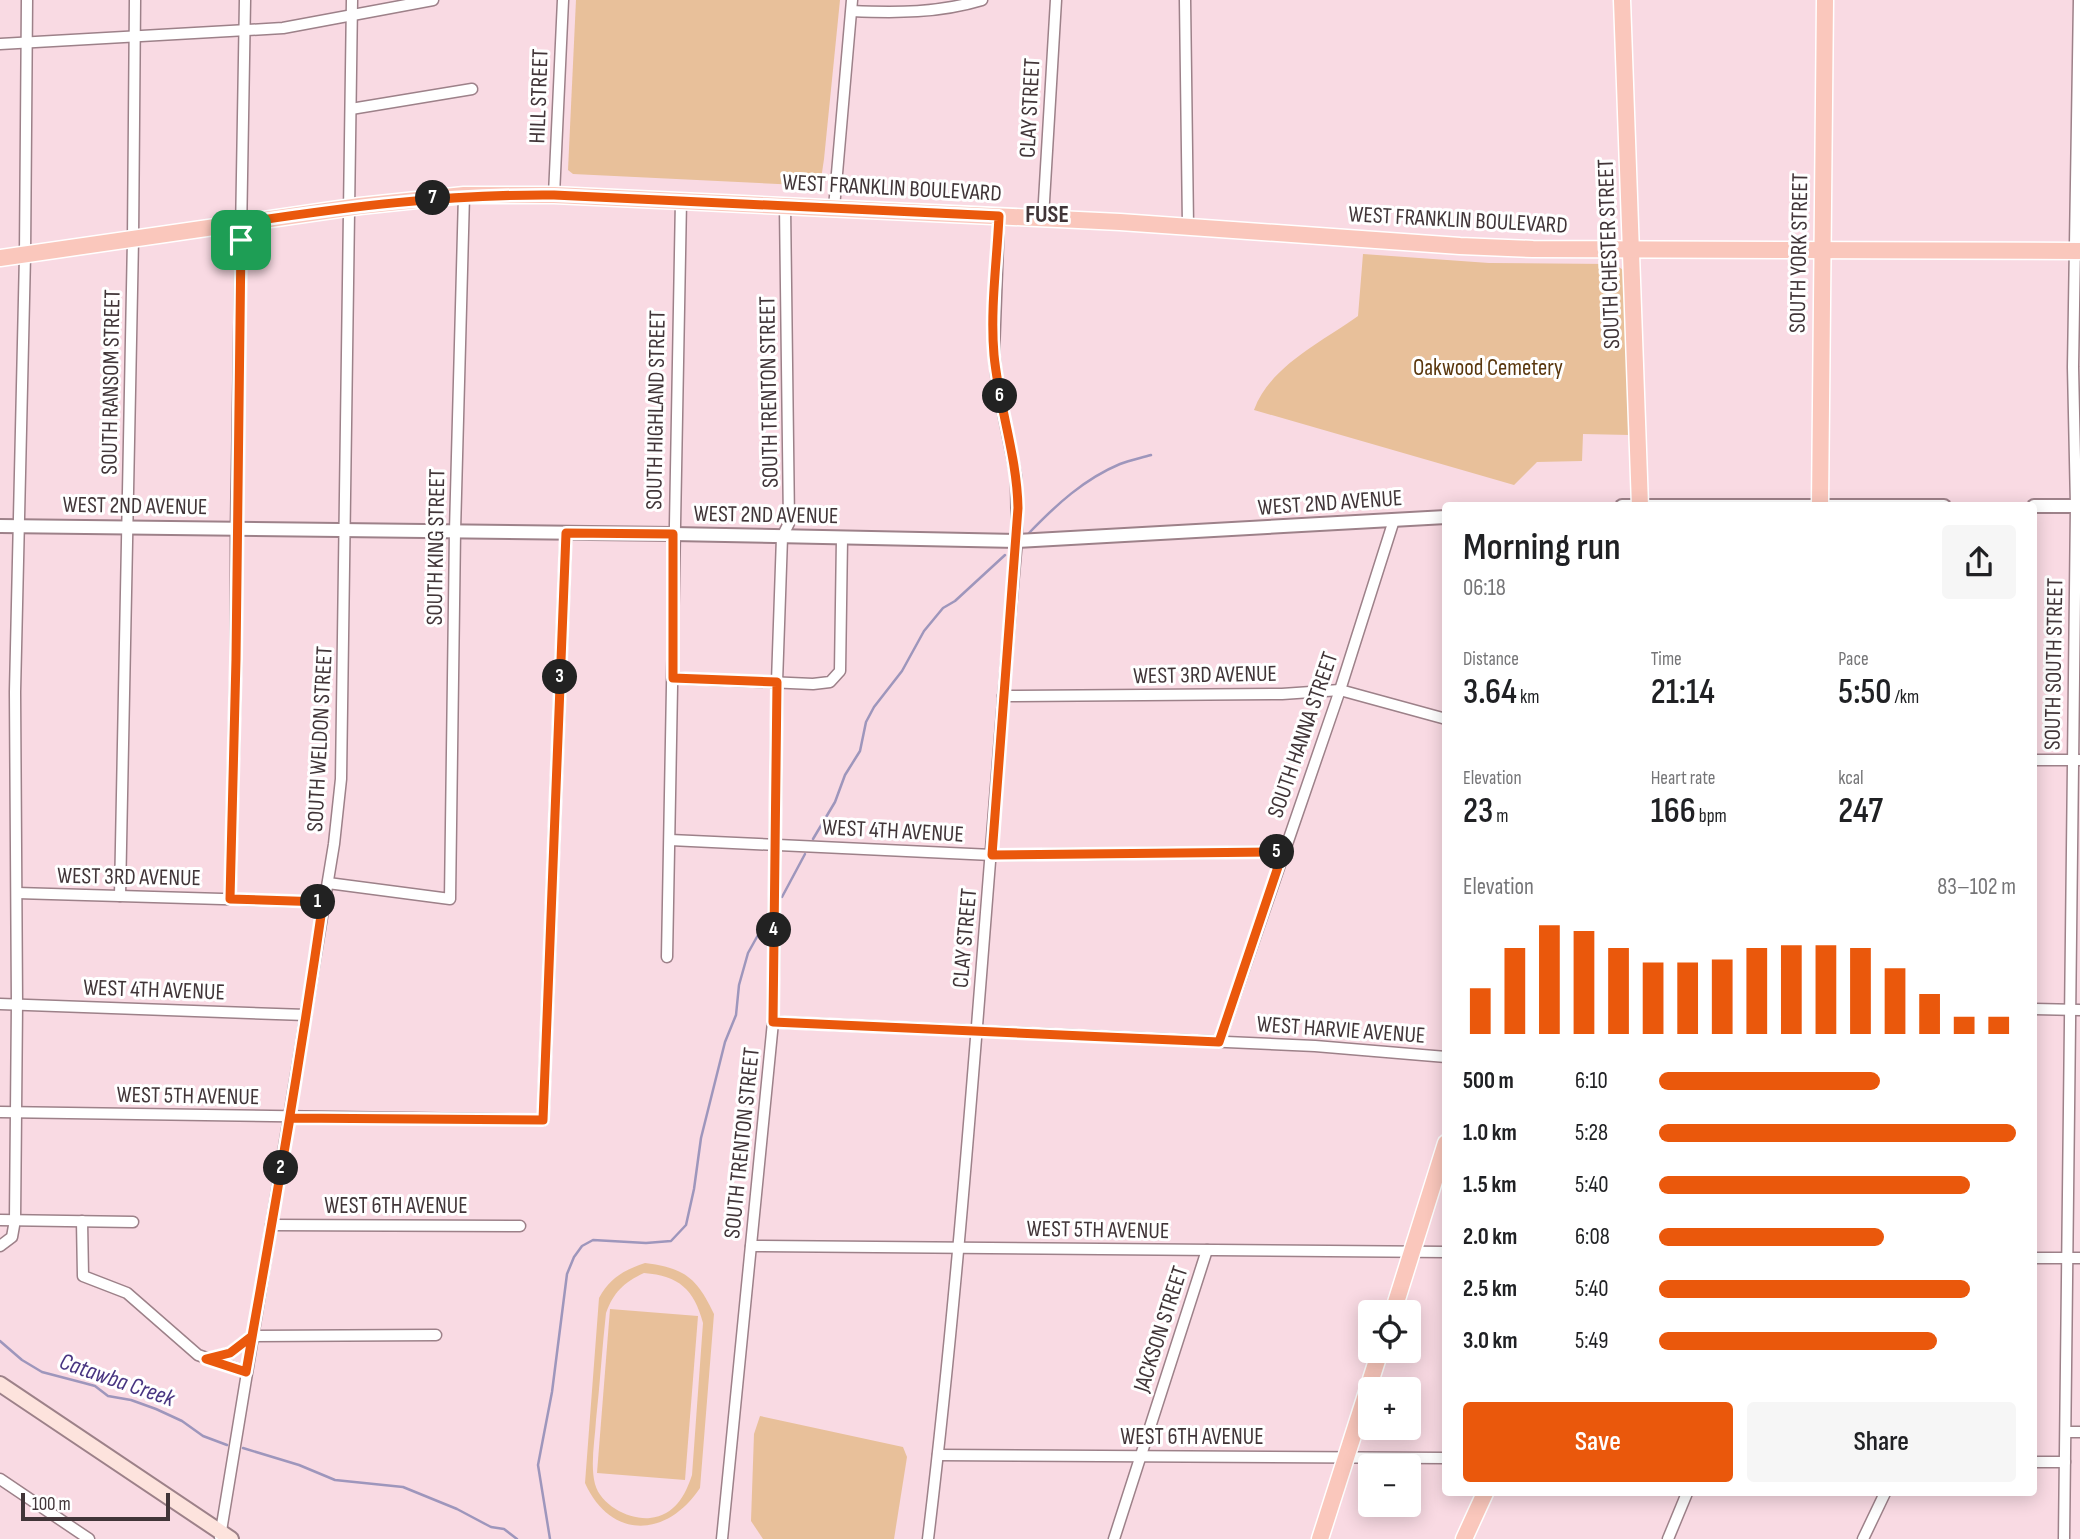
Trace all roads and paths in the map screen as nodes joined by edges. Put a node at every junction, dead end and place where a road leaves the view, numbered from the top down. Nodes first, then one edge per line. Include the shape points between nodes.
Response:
1 (27, 0) edge
2 (135, 0) edge
3 (245, 0) edge
4 (352, 0) edge
5 (433, 0) edge
6 (563, 0) edge
7 (982, 0) edge
8 (1056, 0) edge
9 (1185, 0) edge
10 (1622, 0) edge
11 (1825, 0) edge
12 (2079, 0) edge
13 (852, 6) edge
14 (352, 16) junction
15 (245, 32) junction
16 (135, 37) junction
17 (27, 42) junction
18 (0, 44) edge
19 (472, 89) dead end
20 (351, 109) junction
21 (464, 195) junction
22 (554, 195) junction
23 (681, 200) junction
24 (785, 206) junction
25 (350, 207) junction
26 (834, 208) junction
27 (999, 216) junction
28 (1043, 218) junction
29 (241, 223) junction
30 (1188, 226) junction
31 (134, 239) junction
32 (1633, 249) junction
33 (1821, 249) junction
34 (2077, 251) edge
35 (25, 255) junction
36 (0, 258) edge
37 (1640, 502) edge
38 (1819, 502) edge
39 (2037, 506) edge
40 (2078, 506) edge
41 (1442, 517) edge
42 (1394, 520) junction
43 (0, 526) edge
44 (18, 526) junction
45 (127, 527) junction
46 (236, 528) junction
47 (345, 529) junction
48 (455, 531) junction
49 (566, 533) junction
50 (673, 534) junction
51 (782, 537) junction
52 (842, 538) junction
53 (1017, 541) junction
54 (673, 678) junction
55 (777, 682) junction
56 (1340, 690) junction
57 (1003, 696) junction
58 (1442, 718) edge
59 (2037, 760) edge
60 (2076, 760) edge
61 (670, 840) junction
62 (776, 845) junction
63 (1283, 852) junction
64 (992, 855) junction
65 (328, 883) junction
66 (17, 893) junction
67 (120, 896) junction
68 (230, 899) junction
69 (323, 902) junction
70 (667, 957) dead end
71 (0, 1004) edge
72 (17, 1004) junction
73 (2037, 1009) edge
74 (2075, 1010) edge
75 (306, 1015) junction
76 (773, 1022) junction
77 (976, 1032) junction
78 (1219, 1042) junction
79 (1442, 1057) edge
80 (0, 1112) edge
81 (15, 1112) junction
82 (290, 1118) junction
83 (1442, 1156) edge
84 (0, 1220) edge
85 (15, 1220) junction
86 (82, 1221) junction
87 (133, 1222) dead end
88 (271, 1225) junction
89 (520, 1226) dead end
90 (0, 1246) edge
91 (751, 1246) junction
92 (957, 1248) junction
93 (1207, 1250) junction
94 (1412, 1252) junction
95 (1442, 1252) edge
96 (2037, 1258) edge
97 (2067, 1258) junction
98 (2080, 1258) edge
99 (1397, 1300) edge
100 (436, 1335) dead end
101 (252, 1336) junction
102 (206, 1359) junction
103 (1376, 1363) edge
104 (246, 1372) junction
105 (0, 1384) edge
106 (2066, 1432) junction
107 (2080, 1432) edge
108 (938, 1455) junction
109 (1141, 1456) junction
110 (1346, 1457) junction
111 (1442, 1458) edge
112 (2037, 1462) edge
113 (2064, 1462) junction
114 (0, 1479) edge
115 (1484, 1496) edge
116 (1687, 1496) edge
117 (1884, 1496) edge
118 (224, 1537) edge
119 (89, 1539) edge
120 (722, 1539) edge
121 (928, 1539) edge
122 (1114, 1539) edge
123 (1320, 1539) edge
124 (1464, 1539) edge
125 (1668, 1539) edge
126 (1863, 1539) edge
127 (2064, 1539) edge

1 - 17 street
2 - 16 street, SOUTH RANSOM STREET
3 - 15 street
4 - 14 street, SOUTH WELDON STREET
5 - 14 street
6 - 22 street, HILL STREET
7 - 13 street via 902,13
8 - 28 street, CLAY STREET
9 - 30 street
10 - 32 main road, SOUTH CHESTER STREET
11 - 33 main road, SOUTH YORK STREET
12 - 34 street, SOUTH SOUTH STREET
13 - 26 street
14 - 15 street
14 - 20 street, SOUTH WELDON STREET
15 - 16 street
15 - 29 street
16 - 17 street
16 - 31 street, SOUTH RANSOM STREET
17 - 18 street
17 - 35 street
19 - 20 street
20 - 25 street, SOUTH WELDON STREET
21 - 22 main road, WEST FRANKLIN BOULEVARD
21 - 25 main road, WEST FRANKLIN BOULEVARD
21 - 48 street, SOUTH KING STREET
22 - 23 main road, WEST FRANKLIN BOULEVARD
23 - 24 main road, WEST FRANKLIN BOULEVARD
23 - 50 street, SOUTH HIGHLAND STREET
24 - 26 main road, WEST FRANKLIN BOULEVARD
24 - 51 street, SOUTH TRENTON STREET via 789,523
25 - 29 main road, WEST FRANKLIN BOULEVARD
25 - 47 street, SOUTH WELDON STREET
26 - 27 main road, WEST FRANKLIN BOULEVARD
27 - 28 main road, WEST FRANKLIN BOULEVARD
27 - 53 street, CLAY STREET via 994,352 1016,476
28 - 30 main road, WEST FRANKLIN BOULEVARD
29 - 31 main road, WEST FRANKLIN BOULEVARD
29 - 46 street
30 - 32 main road, WEST FRANKLIN BOULEVARD via 1460,246
31 - 35 main road, WEST FRANKLIN BOULEVARD
31 - 45 street, SOUTH RANSOM STREET
32 - 33 main road, WEST FRANKLIN BOULEVARD
32 - 37 main road, SOUTH CHESTER STREET
33 - 34 main road, WEST FRANKLIN BOULEVARD
33 - 38 main road, SOUTH YORK STREET
34 - 40 street, SOUTH SOUTH STREET via 2073,367
35 - 36 main road, WEST FRANKLIN BOULEVARD
35 - 44 street
39 - 40 street
40 - 60 street, SOUTH SOUTH STREET
41 - 42 street, WEST 2ND AVENUE
42 - 53 street, WEST 2ND AVENUE
42 - 56 street, SOUTH HANNA STREET
43 - 44 street, WEST 2ND AVENUE
44 - 45 street, WEST 2ND AVENUE
44 - 66 street
45 - 46 street, WEST 2ND AVENUE
45 - 67 street, SOUTH RANSOM STREET
46 - 47 street, WEST 2ND AVENUE
46 - 68 street
47 - 48 street, WEST 2ND AVENUE
47 - 65 street, SOUTH WELDON STREET via 341,779
48 - 49 street, WEST 2ND AVENUE
48 - 65 street, SOUTH KING STREET via 450,899
49 - 50 street, WEST 2ND AVENUE
49 - 82 street, WEST 5TH AVENUE via 543,1120
50 - 51 street, WEST 2ND AVENUE
50 - 54 street, SOUTH HIGHLAND STREET
51 - 52 street, WEST 2ND AVENUE
51 - 55 street, SOUTH TRENTON STREET
52 - 53 street, WEST 2ND AVENUE
52 - 55 street via 840,671 830,682
53 - 57 street, CLAY STREET
54 - 55 street
54 - 61 street, SOUTH HIGHLAND STREET
55 - 62 street, SOUTH TRENTON STREET
56 - 57 street, WEST 3RD AVENUE
56 - 58 street, WEST 3RD AVENUE
56 - 63 street, SOUTH HANNA STREET
57 - 64 street, CLAY STREET
59 - 60 street
60 - 74 street, SOUTH SOUTH STREET
61 - 62 street, WEST 4TH AVENUE
61 - 70 street, SOUTH HIGHLAND STREET
62 - 64 street, WEST 4TH AVENUE
62 - 76 street, SOUTH TRENTON STREET
63 - 64 street, WEST 4TH AVENUE
63 - 78 street, SOUTH HANNA STREET
64 - 77 street, CLAY STREET
65 - 69 street, SOUTH WELDON STREET
66 - 67 street, WEST 3RD AVENUE
66 - 72 street
67 - 68 street, WEST 3RD AVENUE
68 - 69 street, WEST 3RD AVENUE
69 - 75 street, SOUTH WELDON STREET
71 - 72 street, WEST 4TH AVENUE
72 - 75 street, WEST 4TH AVENUE
72 - 81 street
73 - 74 street
74 - 97 street, SOUTH SOUTH STREET
75 - 82 street, SOUTH WELDON STREET
76 - 77 street, WEST HARVIE AVENUE
76 - 91 street, SOUTH TRENTON STREET
77 - 78 street, WEST HARVIE AVENUE
77 - 92 street, CLAY STREET
78 - 79 street, WEST HARVIE AVENUE
80 - 81 street, WEST 5TH AVENUE
81 - 82 street, WEST 5TH AVENUE
81 - 85 street
82 - 88 street, SOUTH WELDON STREET
83 - 94 main road
84 - 85 street
85 - 86 street
85 - 90 street via 12,1237
86 - 87 street
86 - 102 street via 83,1276 127,1293
88 - 89 street, WEST 6TH AVENUE
88 - 101 street, SOUTH WELDON STREET
91 - 92 street, WEST 5TH AVENUE
91 - 120 street, SOUTH TRENTON STREET
92 - 93 street, WEST 5TH AVENUE
92 - 108 street, CLAY STREET
93 - 94 street, WEST 5TH AVENUE
93 - 109 street, JACKSON STREET
94 - 95 street, WEST 5TH AVENUE
94 - 99 main road
96 - 97 street
97 - 98 street
97 - 106 street, SOUTH SOUTH STREET
100 - 101 street
101 - 102 street via 230,1353
101 - 104 street, SOUTH WELDON STREET
102 - 104 street
103 - 110 main road
104 - 118 street, SOUTH WELDON STREET
105 - 118 main road
106 - 107 street
106 - 113 street, SOUTH SOUTH STREET
108 - 109 street, WEST 6TH AVENUE
108 - 121 street, CLAY STREET
109 - 110 street, WEST 6TH AVENUE
109 - 122 street, JACKSON STREET
110 - 111 street, WEST 6TH AVENUE
110 - 123 main road
112 - 113 street
113 - 127 street, SOUTH SOUTH STREET
114 - 119 street
115 - 124 main road
116 - 125 street
117 - 126 street

